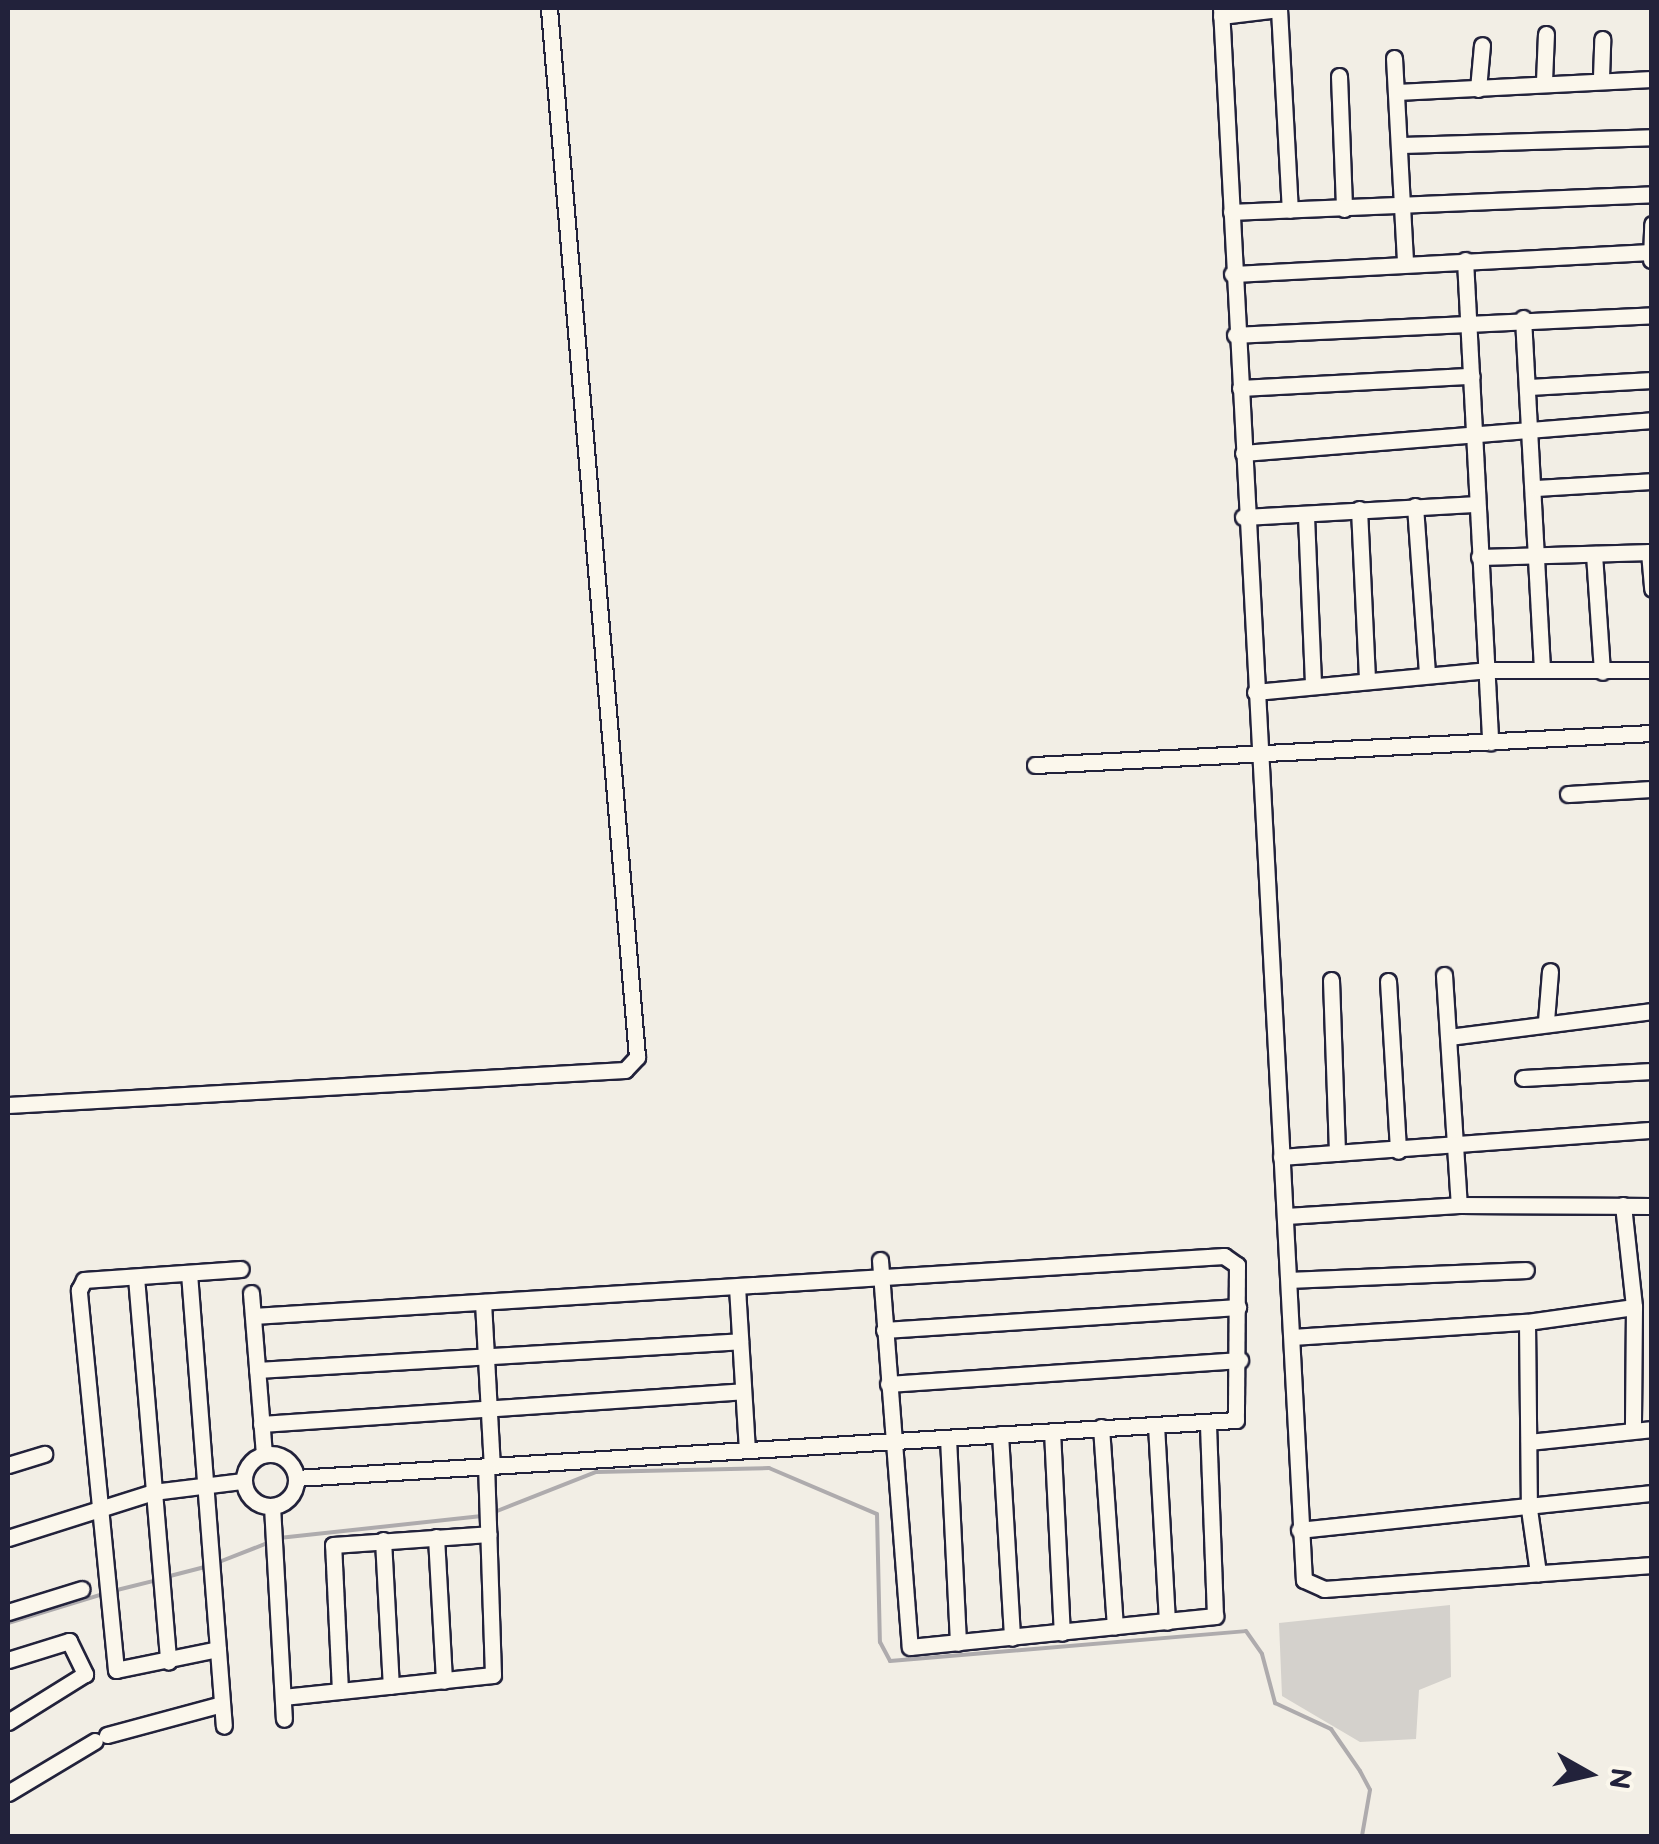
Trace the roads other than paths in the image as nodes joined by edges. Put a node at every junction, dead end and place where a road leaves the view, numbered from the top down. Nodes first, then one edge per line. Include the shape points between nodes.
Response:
1 (549, 8) edge
2 (1221, 12) edge
3 (1546, 34) dead end
4 (1602, 38) dead end
5 (1482, 45) dead end
6 (1394, 58) dead end
7 (1339, 76) dead end
8 (1602, 78) junction
9 (1652, 79) edge
10 (1544, 81) junction
11 (1478, 89) junction
12 (1398, 92) junction
13 (1652, 137) edge
14 (1402, 146) junction
15 (1652, 194) edge
16 (1406, 205) junction
17 (1344, 209) junction
18 (1290, 210) junction
19 (1232, 212) junction
20 (1652, 224) edge
21 (1651, 252) edge
22 (1466, 260) junction
23 (1652, 262) edge
24 (1405, 264) junction
25 (1232, 274) junction
26 (1652, 315) edge
27 (1523, 318) junction
28 (1466, 320) junction
29 (1235, 336) junction
30 (1472, 376) junction
31 (1652, 380) edge
32 (1529, 386) junction
33 (1240, 388) junction
34 (1652, 420) edge
35 (1532, 426) junction
36 (1475, 431) junction
37 (1244, 454) junction
38 (1652, 481) edge
39 (1535, 488) junction
40 (1475, 504) junction
41 (1415, 506) junction
42 (1359, 509) junction
43 (1243, 516) junction
44 (1306, 516) junction
45 (1650, 552) edge
46 (1594, 554) junction
47 (1537, 557) junction
48 (1478, 558) junction
49 (1652, 589) edge
50 (1542, 668) junction
51 (1486, 670) junction
52 (1652, 670) edge
53 (1602, 672) junction
54 (1427, 674) junction
55 (1368, 681) junction
56 (1313, 686) junction
57 (1255, 692) junction
58 (1652, 733) edge
59 (1490, 742) junction
60 (1258, 752) junction
61 (1034, 765) dead end
62 (1652, 789) edge
63 (1568, 794) dead end
64 (1550, 971) dead end
65 (1444, 975) dead end
66 (1330, 980) dead end
67 (1388, 981) dead end
68 (1652, 1011) edge
69 (1546, 1021) junction
70 (1449, 1037) junction
71 (1652, 1071) edge
72 (1523, 1078) dead end
73 (8, 1105) edge
74 (1652, 1130) edge
75 (1454, 1141) junction
76 (1398, 1150) junction
77 (1338, 1153) junction
78 (1281, 1157) junction
79 (1459, 1205) junction
80 (1623, 1205) junction
81 (1652, 1206) edge
82 (1286, 1216) junction
83 (880, 1260) dead end
84 (241, 1269) dead end
85 (1526, 1270) dead end
86 (189, 1273) junction
87 (136, 1276) junction
88 (881, 1278) junction
89 (1289, 1280) junction
90 (737, 1287) junction
91 (252, 1293) dead end
92 (483, 1302) junction
93 (1634, 1306) junction
94 (1238, 1307) junction
95 (253, 1316) junction
96 (1527, 1322) junction
97 (884, 1330) junction
98 (1292, 1338) junction
99 (740, 1341) junction
100 (486, 1355) junction
101 (1240, 1360) junction
102 (257, 1370) junction
103 (888, 1384) junction
104 (743, 1392) junction
105 (489, 1408) junction
106 (1208, 1423) junction
107 (262, 1424) junction
108 (1156, 1425) junction
109 (1102, 1428) junction
110 (1652, 1429) edge
111 (1633, 1430) junction
112 (1052, 1431) junction
113 (1000, 1434) junction
114 (948, 1438) junction
115 (891, 1442) junction
116 (1529, 1442) junction
117 (746, 1450) junction
118 (44, 1454) dead end
119 (264, 1454) junction
120 (8, 1465) edge
121 (488, 1467) junction
122 (296, 1478) junction
123 (243, 1481) junction
124 (205, 1484) junction
125 (153, 1492) junction
126 (1652, 1493) edge
127 (272, 1506) junction
128 (102, 1508) junction
129 (1529, 1509) junction
130 (488, 1521) junction
131 (1300, 1530) junction
132 (436, 1537) junction
133 (8, 1538) edge
134 (383, 1540) junction
135 (1652, 1565) edge
136 (1538, 1574) junction
137 (82, 1589) dead end
138 (8, 1612) edge
139 (1167, 1622) junction
140 (1115, 1627) junction
141 (1062, 1633) junction
142 (1012, 1638) junction
143 (958, 1644) junction
144 (218, 1649) junction
145 (8, 1660) edge
146 (168, 1662) junction
147 (444, 1681) junction
148 (391, 1686) junction
149 (340, 1691) junction
150 (283, 1696) junction
151 (222, 1704) junction
152 (284, 1719) dead end
153 (8, 1722) edge
154 (224, 1726) dead end
155 (8, 1793) edge

1 - 73 street via 637,1057 625,1070
2 - 18 street via 1279,9
2 - 19 street
3 - 10 street
4 - 8 street
5 - 11 street
6 - 12 street
7 - 17 street
8 - 9 street
8 - 10 street
10 - 11 street
11 - 12 street
12 - 14 street
13 - 14 street
14 - 16 street
15 - 16 street
16 - 17 street
16 - 24 street
17 - 18 street
18 - 19 street
19 - 25 street
20 - 21 street
21 - 22 street
21 - 23 street
22 - 24 street
22 - 28 street
24 - 25 street
25 - 29 street
26 - 27 street
27 - 28 street
27 - 32 street
28 - 29 street
28 - 30 street
29 - 33 street
30 - 33 street
30 - 36 street
31 - 32 street
32 - 35 street
33 - 37 street
34 - 35 street
35 - 36 street
35 - 39 street
36 - 37 street
36 - 40 street
37 - 43 street
38 - 39 street
39 - 47 street
40 - 41 street
40 - 48 street
41 - 42 street
41 - 54 street
42 - 44 street
42 - 55 street
43 - 44 street
43 - 57 street
44 - 56 street
45 - 46 street
45 - 49 street
46 - 47 street
46 - 53 street
47 - 48 street
47 - 50 street
48 - 51 street
50 - 51 street
50 - 53 street
51 - 54 street
51 - 59 street
52 - 53 street
54 - 55 street
55 - 56 street
56 - 57 street
57 - 60 street
58 - 59 street
59 - 60 street
60 - 61 street
60 - 78 street
62 - 63 street
64 - 69 street
65 - 70 street
66 - 77 street
67 - 76 street
68 - 69 street
69 - 70 street
70 - 75 street
71 - 72 street
74 - 75 street
75 - 76 street
75 - 79 street
76 - 77 street
77 - 78 street
78 - 82 street
79 - 80 street
79 - 82 street
80 - 81 street
80 - 93 street
82 - 89 street
83 - 88 street
84 - 86 street
85 - 89 street
86 - 87 street
86 - 124 street
87 - 125 street
87 - 128 street via 84,1280 78,1290
88 - 90 street
88 - 94 street via 1224,1256 1237,1266
88 - 97 street
89 - 98 street
90 - 92 street
90 - 99 street
91 - 95 street
92 - 95 street
92 - 100 street
93 - 96 street
93 - 111 street
94 - 97 street
94 - 101 street
95 - 102 street
96 - 98 street
96 - 116 street
97 - 103 street
98 - 131 street
99 - 100 street
99 - 104 street
100 - 102 street
100 - 105 street
101 - 103 street
101 - 106 street via 1236,1420
102 - 107 street
103 - 115 street
104 - 105 street
104 - 117 street
105 - 107 street
105 - 121 street
106 - 108 street
106 - 139 street via 1218,1611
107 - 119 street
108 - 109 street
108 - 139 street
109 - 112 street
109 - 140 street
110 - 111 street
111 - 116 street
112 - 113 street
112 - 141 street
113 - 114 street
113 - 142 street
114 - 115 street
114 - 143 street
115 - 117 street
115 - 143 street via 906,1644
116 - 129 street
117 - 121 street
118 - 120 street
119 - 122 street via 284,1457
119 - 123 street via 247,1465
121 - 122 street
121 - 130 street
122 - 127 street via 291,1496
123 - 124 street
123 - 127 street via 250,1498
124 - 125 street
124 - 144 street
125 - 128 street
125 - 146 street
126 - 129 street
127 - 150 street
128 - 133 street
128 - 146 street via 116,1670
129 - 131 street
129 - 136 street
130 - 132 street
130 - 147 street via 496,1670
131 - 136 street via 1304,1580 1312,1588
132 - 134 street
132 - 147 street
134 - 148 street
134 - 149 street via 330,1549
135 - 136 street
137 - 138 street
139 - 140 street
140 - 141 street
141 - 142 street
142 - 143 street
144 - 146 street
144 - 151 street
145 - 153 street via 69,1641 85,1674
147 - 148 street
148 - 149 street
149 - 150 street
150 - 152 street
151 - 154 street
151 - 155 street via 101,1738

